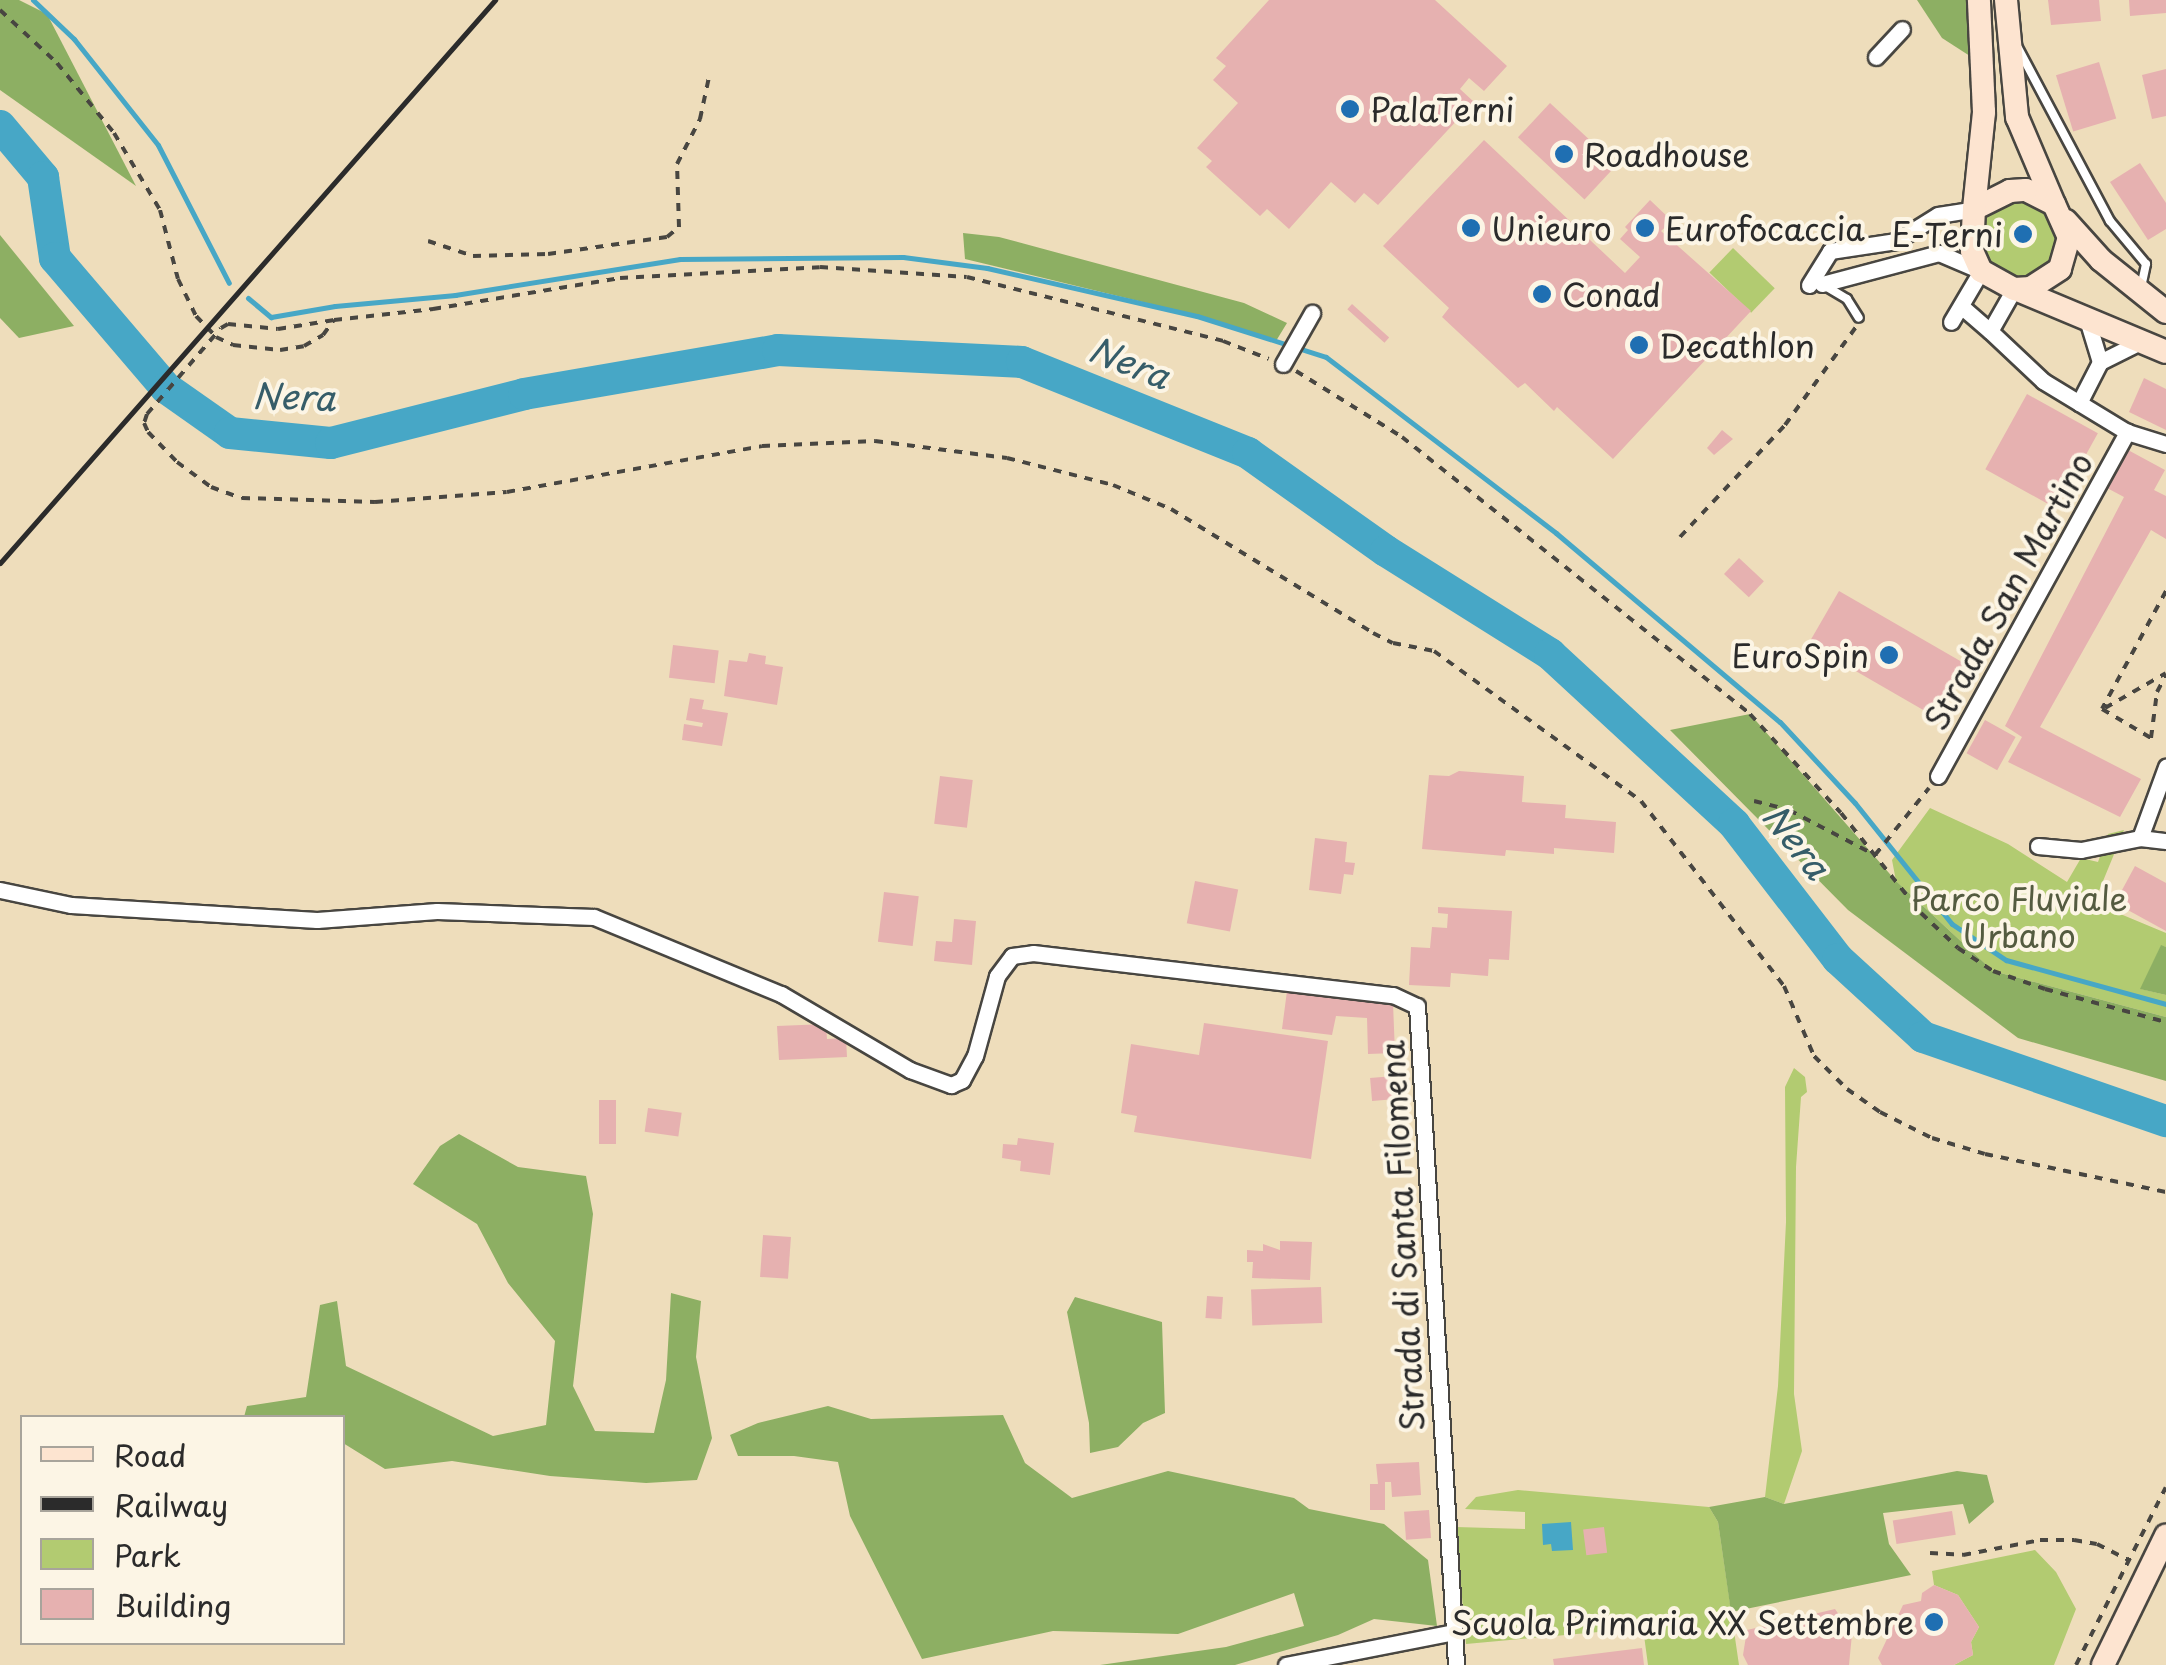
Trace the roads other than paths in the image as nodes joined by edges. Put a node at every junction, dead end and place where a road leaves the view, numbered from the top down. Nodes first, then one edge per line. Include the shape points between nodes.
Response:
1 (1979, 0) edge
2 (2006, 0) edge
3 (2007, 25) junction
4 (1902, 29) dead end
5 (1876, 56) dead end
6 (1974, 210) junction
7 (2060, 212) junction
8 (1981, 271) junction
9 (1816, 285) junction
10 (2014, 288) junction
11 (2140, 292) junction
12 (1961, 306) junction
13 (2166, 312) edge
14 (1312, 314) dead end
15 (2086, 316) junction
16 (1859, 318) road end
17 (1952, 322) dead end
18 (1990, 331) junction
19 (2142, 341) junction
20 (2166, 352) edge
21 (2100, 362) junction
22 (1283, 364) road end
23 (2079, 403) junction
24 (2126, 432) junction
25 (2166, 444) edge
26 (2166, 767) edge
27 (1938, 776) road end
28 (2140, 838) junction
29 (2166, 841) edge
30 (2038, 846) dead end
31 (0, 890) edge
32 (2166, 1536) edge
33 (1454, 1632) junction
34 (1286, 1665) edge
35 (1456, 1665) edge
36 (2102, 1665) edge

1 - 6 main road via 1984,112
2 - 3 main road
3 - 7 main road via 2018,117
3 - 11 lane via 2110,221 2146,264
4 - 5 street
6 - 7 main road via 2010,191 2041,195
6 - 8 main road via 1972,251
6 - 9 street via 1938,216 1896,241 1830,251
7 - 10 main road via 2068,254 2060,269 2031,288
7 - 11 main road
8 - 9 street via 1940,253
8 - 10 main road
8 - 12 street
9 - 16 lane via 1848,299
10 - 15 main road
10 - 18 street
11 - 13 main road
12 - 17 street
12 - 18 street, Strada San Martino
14 - 22 street
15 - 19 main road
15 - 21 street
18 - 23 street, Strada San Martino via 2043,381
19 - 20 main road
19 - 21 street
21 - 23 street
23 - 24 street, Strada San Martino
24 - 25 street, Strada San Martino
24 - 27 street, Strada San Martino
26 - 28 street
28 - 29 street
28 - 30 street via 2081,850
31 - 33 street, Strada di Santa Filomena via 71,905 317,920 437,910 594,917 782,994 910,1070 950,1085 962,1080 975,1056 997,976 1012,956 1393,994 1418,1006
32 - 36 main road
33 - 34 street
33 - 35 street, Strada di Santa Filomena

